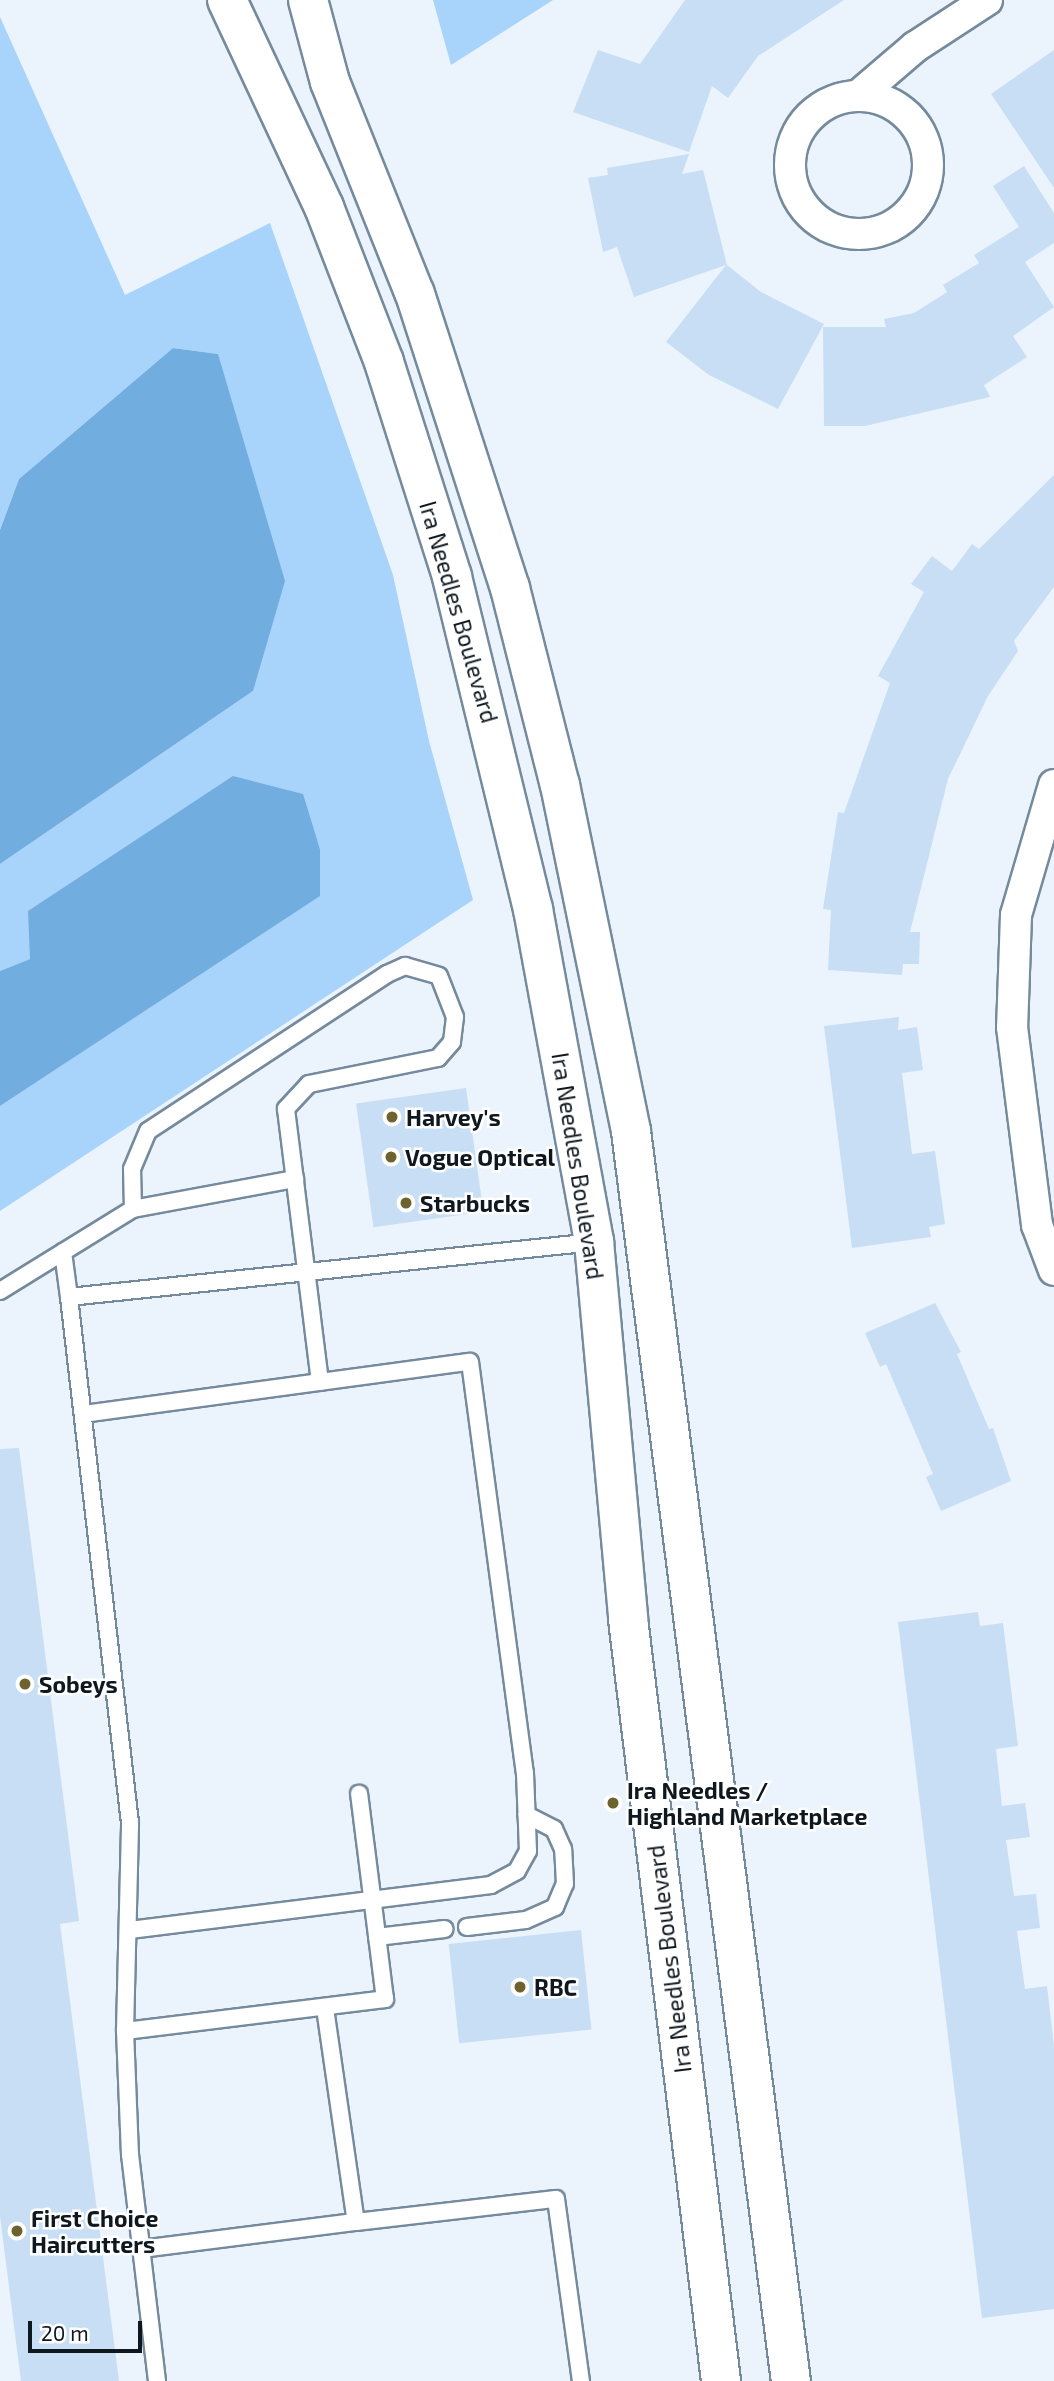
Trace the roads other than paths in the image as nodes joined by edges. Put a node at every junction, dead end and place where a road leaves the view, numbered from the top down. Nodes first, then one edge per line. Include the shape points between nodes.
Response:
1 (227, 0) edge
2 (308, 0) edge
3 (987, 0) edge
4 (859, 95) junction
5 (1054, 785) edge
6 (295, 1179) junction
7 (132, 1209) junction
8 (594, 1242) junction
9 (63, 1252) junction
10 (1054, 1270) edge
11 (307, 1272) junction
12 (0, 1291) edge
13 (69, 1297) junction
14 (320, 1382) junction
15 (83, 1414) junction
16 (359, 1794) dead end
17 (526, 1815) junction
18 (372, 1897) junction
19 (467, 1927) dead end
20 (445, 1929) dead end
21 (128, 1930) junction
22 (377, 1937) junction
23 (325, 2008) junction
24 (125, 2031) junction
25 (356, 2222) junction
26 (141, 2249) junction
27 (157, 2381) edge
28 (581, 2381) edge
29 (720, 2381) edge
30 (790, 2381) edge

1 - 8 main road, Ira Needles Boulevard via 329,220 384,362 452,577 534,909
2 - 30 main road via 330,82 415,295 510,588 560,785 631,1131
3 - 4 street via 915,47
4 - 4 street via 815,111 799,129 790,163 797,197 812,216 832,229 855,234 899,222 925,187 929,166 915,125 900,109
5 - 10 street via 1016,915 1012,1027 1037,1225
6 - 7 lane
6 - 7 lane via 286,1110 309,1084 438,1058 452,1042 455,1017 439,976 405,966 387,974 148,1131 132,1169
6 - 11 lane
7 - 9 lane
8 - 11 lane
8 - 29 main road, Ira Needles Boulevard via 628,1619
9 - 12 lane
9 - 13 lane
11 - 13 lane
11 - 14 lane
13 - 15 lane
14 - 15 lane
14 - 17 lane via 470,1362
15 - 21 lane via 130,1823
16 - 18 lane
17 - 18 lane via 528,1851 517,1871 491,1885
17 - 19 lane via 554,1829 563,1849 565,1884 555,1908 526,1920
18 - 21 lane
18 - 22 lane
20 - 22 lane
21 - 24 lane
22 - 23 lane via 385,1999
23 - 24 lane
23 - 25 lane
24 - 26 lane via 130,2155
25 - 26 lane
25 - 28 lane via 556,2199
26 - 27 lane

